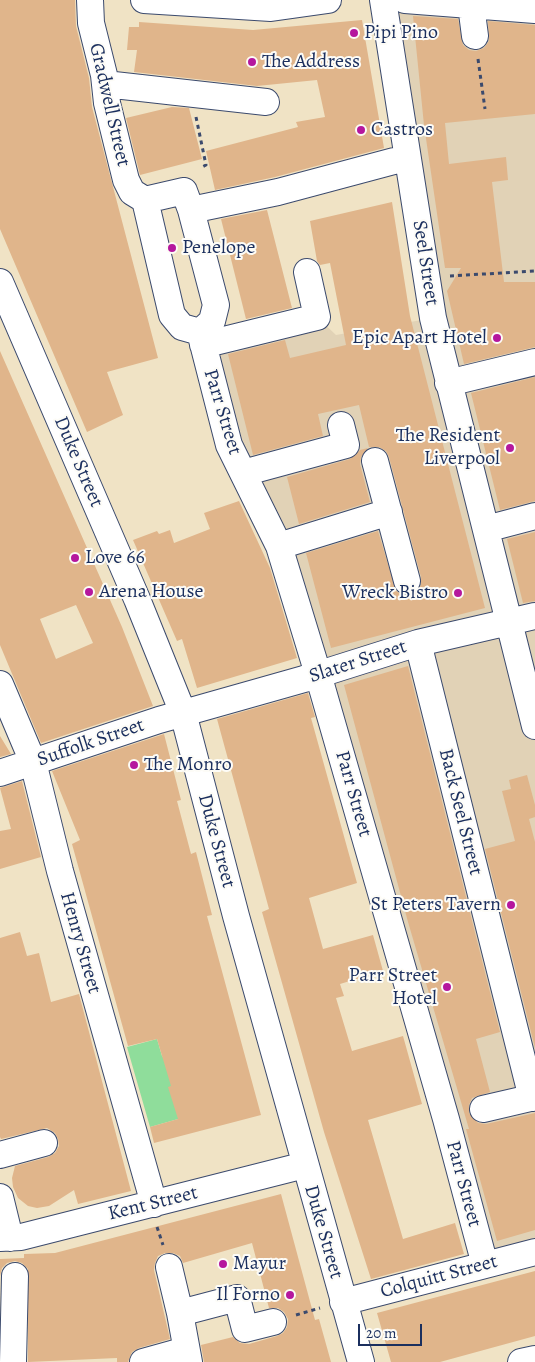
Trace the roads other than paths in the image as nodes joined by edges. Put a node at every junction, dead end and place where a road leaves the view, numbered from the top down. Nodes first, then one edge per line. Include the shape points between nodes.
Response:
1 (90, 0) edge
2 (144, 0) edge
3 (328, 0) edge
4 (383, 0) edge
5 (405, 0) edge
6 (471, 5) junction
7 (535, 10) edge
8 (475, 36) road end
9 (105, 84) junction
10 (266, 102) dead end
11 (394, 161) dead end
12 (145, 200) junction
13 (192, 210) junction
14 (306, 272) dead end
15 (0, 282) edge
16 (201, 338) junction
17 (535, 362) edge
18 (448, 383) junction
19 (341, 425) dead end
20 (375, 461) dead end
21 (243, 473) junction
22 (389, 512) junction
23 (535, 516) edge
24 (486, 528) junction
25 (279, 546) junction
26 (407, 581) dead end
27 (535, 616) edge
28 (509, 622) junction
29 (428, 646) junction
30 (318, 674) junction
31 (0, 684) edge
32 (183, 713) junction
33 (535, 726) edge
34 (33, 762) junction
35 (0, 773) edge
36 (533, 1097) edge
37 (483, 1109) dead end
38 (44, 1143) dead end
39 (0, 1155) edge
40 (305, 1165) junction
41 (0, 1197) edge
42 (156, 1217) junction
43 (5, 1238) edge
44 (535, 1252) edge
45 (166, 1258) road end
46 (485, 1265) junction
47 (15, 1276) dead end
48 (343, 1302) junction
49 (180, 1313) junction
50 (273, 1322) dead end
51 (6, 1333) edge
52 (188, 1356) edge
53 (535, 1359) edge
54 (12, 1362) edge
55 (143, 1362) edge
56 (361, 1362) edge
57 (522, 1362) edge

1 - 9 street, Gradwell Street via 91,24
2 - 3 street via 270,8
4 - 18 street, Seel Street via 433,318
5 - 6 street
6 - 7 street
6 - 8 street
9 - 10 street
9 - 12 street, Gradwell Street via 126,180 132,192
11 - 13 street via 278,192
12 - 13 street via 184,191
12 - 16 street via 172,315
13 - 16 street via 216,305 212,321
14 - 16 street via 317,317
15 - 32 street, Duke Street
16 - 21 street, Parr Street via 229,445
17 - 18 street
18 - 24 street, Seel Street
19 - 21 street via 346,445
20 - 22 street
21 - 25 street, Parr Street
22 - 25 street
22 - 26 street
23 - 24 street
24 - 28 street, Seel Street
25 - 30 street, Parr Street
27 - 28 street, Slater Street
28 - 29 street, Slater Street
28 - 33 street, Seel Street
29 - 30 street, Slater Street
29 - 36 street, Back Seel Street
30 - 32 street, Slater Street
30 - 46 street, Parr Street
31 - 34 street, Henry Street
32 - 34 street, Suffolk Street
32 - 40 street, Duke Street
34 - 35 street, Suffolk Street
34 - 42 street, Henry Street
36 - 37 street
38 - 39 street
40 - 42 street, Kent Street
40 - 48 street, Duke Street
41 - 43 street
42 - 43 street, Kent Street
44 - 46 street, Colquitt Street
45 - 49 street
46 - 48 street, Colquitt Street
47 - 51 street
48 - 56 street, Duke Street
49 - 50 street via 237,1298 245,1329
49 - 52 street
51 - 54 street
52 - 55 street
53 - 57 street

